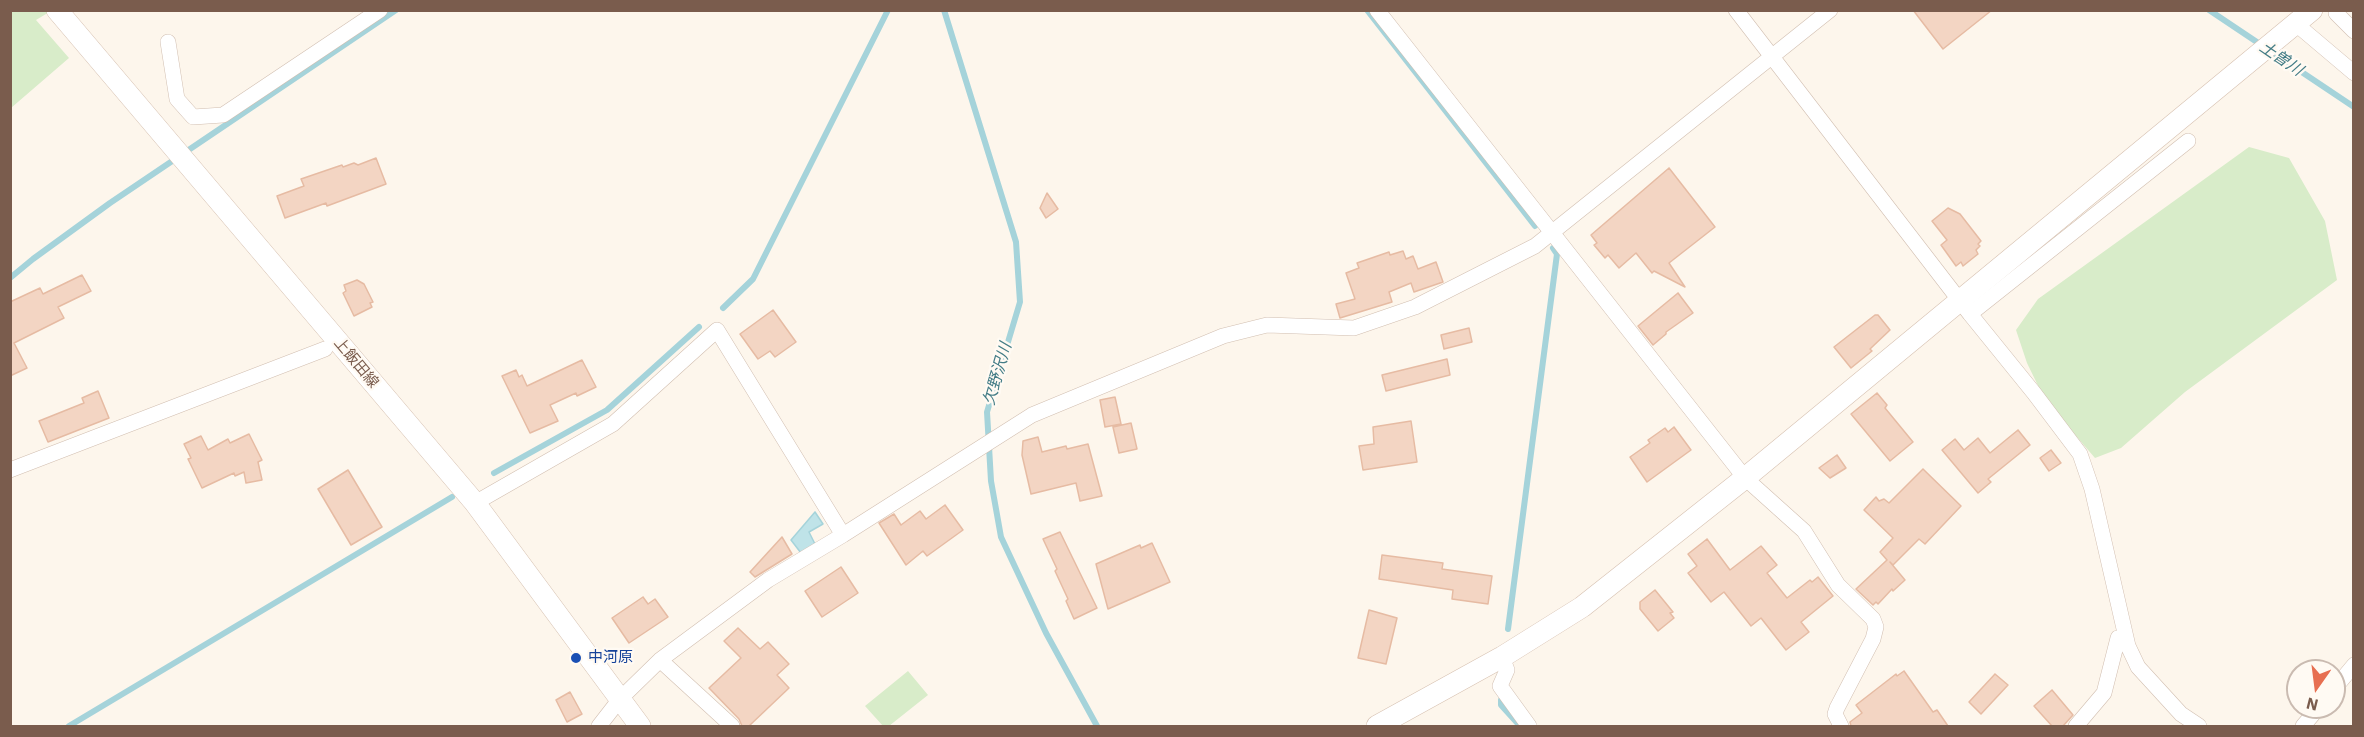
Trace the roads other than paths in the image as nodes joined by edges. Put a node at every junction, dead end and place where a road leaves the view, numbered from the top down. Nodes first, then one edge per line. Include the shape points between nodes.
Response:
1 (57, 10) edge
2 (381, 10) edge
3 (1377, 10) edge
4 (1736, 10) edge
5 (1830, 10) edge
6 (2336, 13) dead end
7 (2296, 24) edge
8 (2354, 31) edge
9 (168, 42) dead end
10 (1772, 56) junction
11 (2354, 72) edge
12 (2188, 141) dead end
13 (1552, 232) junction
14 (1964, 307) junction
15 (325, 349) dead end
16 (10, 470) edge
17 (1745, 478) junction
18 (475, 503) junction
19 (843, 535) junction
20 (2125, 637) junction
21 (1502, 657) junction
22 (660, 660) junction
23 (620, 699) junction
24 (599, 726) edge
25 (640, 726) edge
26 (732, 726) edge
27 (1377, 726) edge
28 (1529, 726) edge
29 (1841, 726) edge
30 (2076, 726) edge
31 (2199, 726) edge

1 - 18 street, 上飯田線
2 - 9 street via 223,115 193,117 177,99
3 - 13 street
4 - 10 street
5 - 10 street
6 - 8 street
7 - 11 street
7 - 14 street via 2251,58
10 - 13 street
10 - 14 street
12 - 14 street
13 - 17 street
13 - 19 street via 1535,246 1415,307 1354,328 1267,325 1223,336 1032,415
14 - 17 street
14 - 20 street via 2080,454 2092,489
15 - 16 street
17 - 21 street via 1582,607
17 - 29 street via 1804,531 1838,585 1874,619 1873,639 1835,714
18 - 19 street via 613,424 717,330
18 - 23 street, 上飯田線
19 - 22 street via 768,580
20 - 30 street via 2118,638 2104,693
20 - 31 street via 2138,667 2181,714
21 - 27 street
21 - 28 street via 1507,670 1500,686
22 - 23 street
22 - 26 street
23 - 24 street
23 - 25 street, 上飯田線

